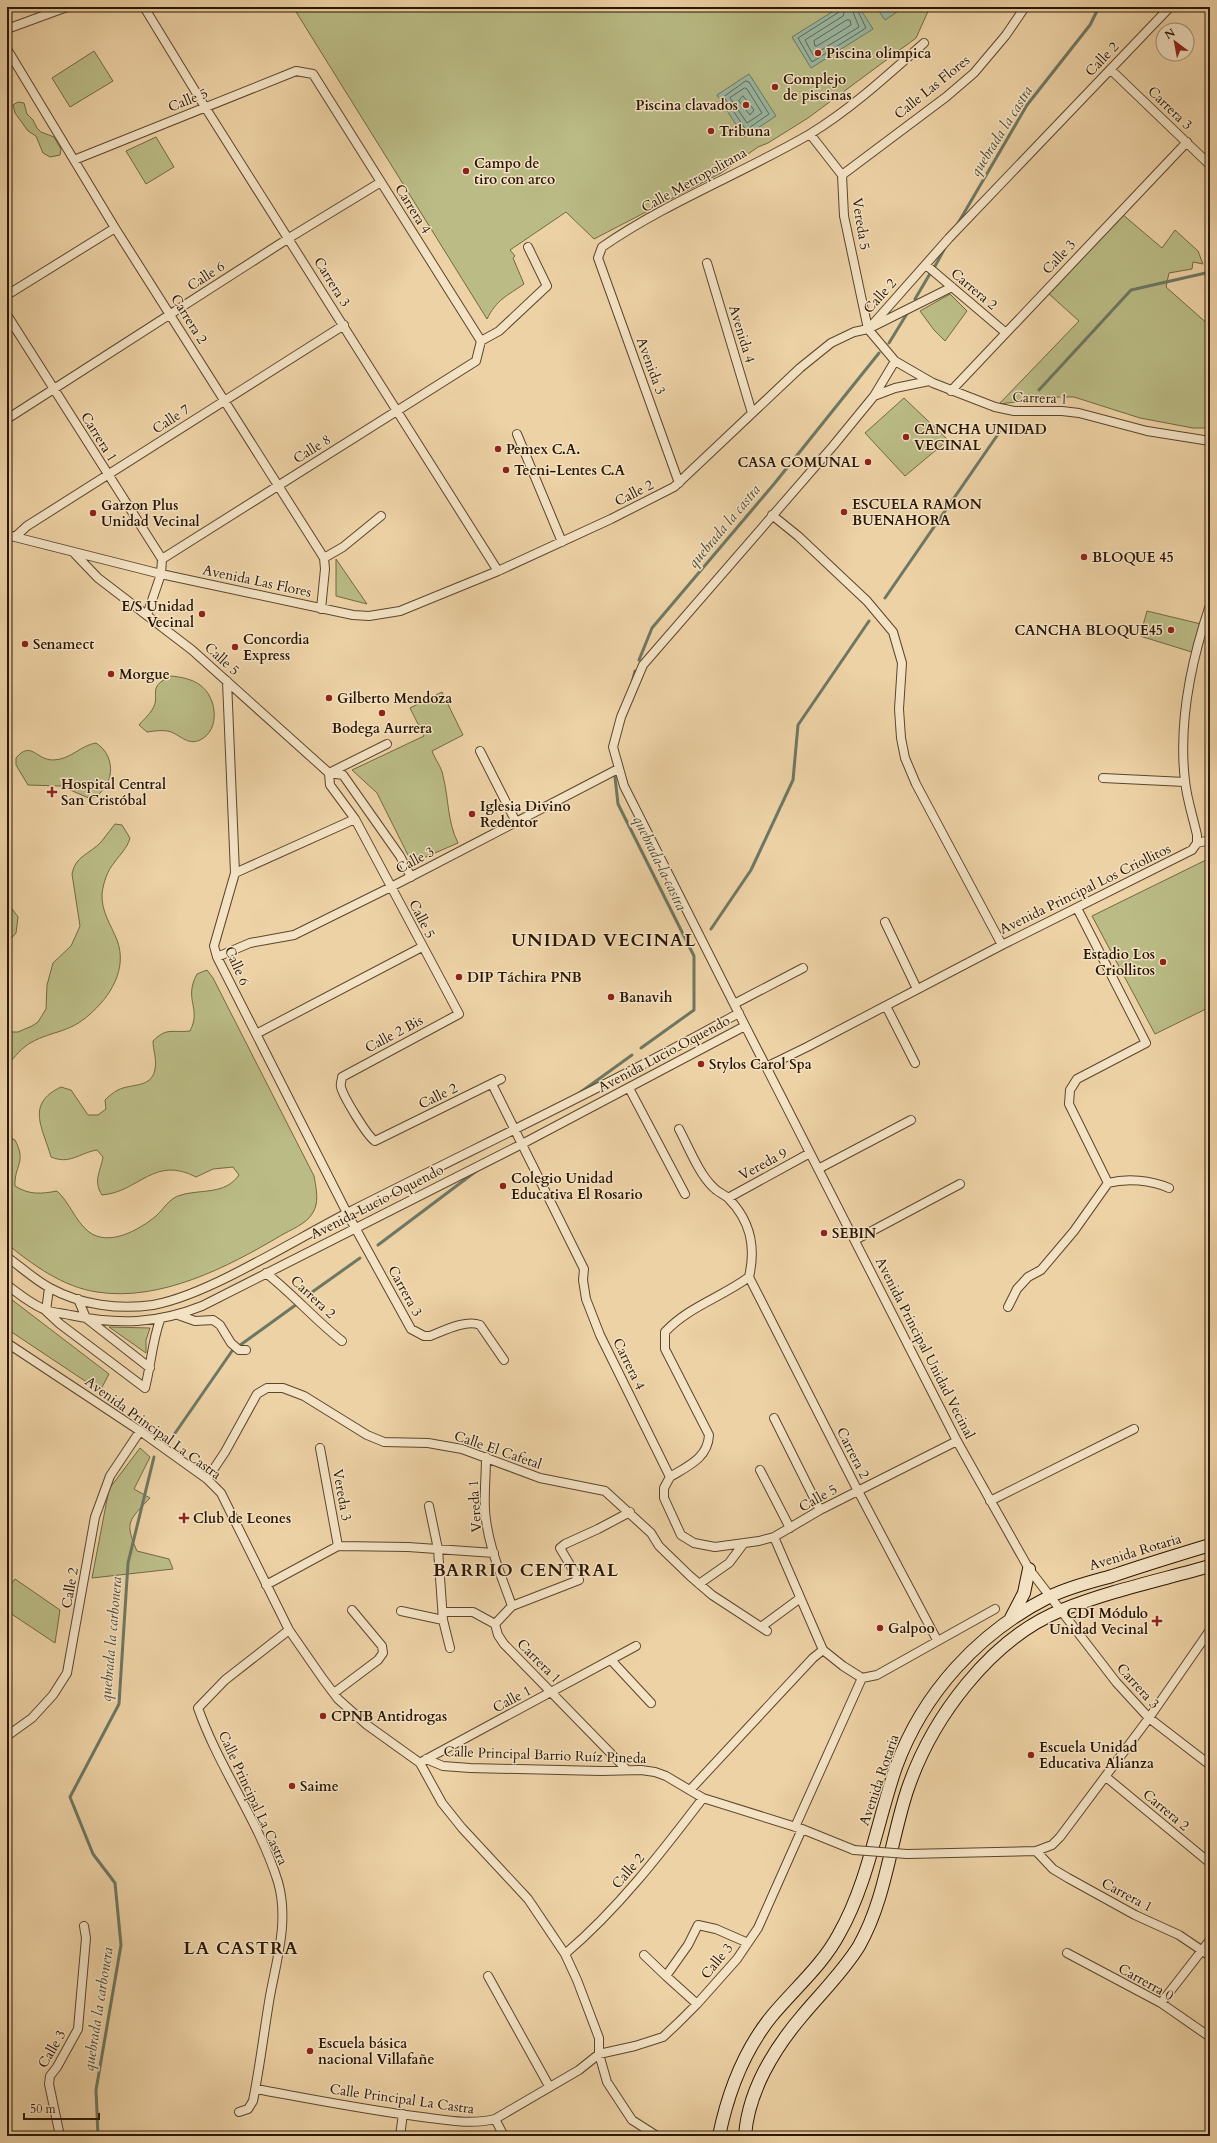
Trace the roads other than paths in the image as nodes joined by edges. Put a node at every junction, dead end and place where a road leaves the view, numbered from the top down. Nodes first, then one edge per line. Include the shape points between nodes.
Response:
1 (67, 7) edge
2 (144, 7) edge
3 (1025, 7) edge
4 (1170, 7) edge
5 (7, 29) edge
6 (924, 44) dead end
7 (7, 49) edge
8 (1111, 70) junction
9 (313, 74) joint
10 (205, 107) junction
11 (810, 134) junction
12 (1187, 142) junction
13 (74, 160) junction
14 (1210, 165) edge
15 (842, 175) junction
16 (380, 182) junction
17 (115, 228) junction
18 (289, 238) junction
19 (528, 247) dead end
20 (598, 258) joint
21 (707, 263) dead end
22 (926, 265) junction
23 (952, 288) junction
24 (7, 295) edge
25 (7, 314) edge
26 (171, 314) junction
27 (344, 325) junction
28 (868, 329) junction
29 (1006, 333) junction
30 (481, 341) junction
31 (895, 362) junction
32 (929, 381) junction
33 (55, 390) junction
34 (951, 391) junction
35 (874, 396) junction
36 (225, 400) junction
37 (398, 411) junction
38 (752, 413) junction
39 (7, 419) edge
40 (517, 434) dead end
41 (1210, 441) edge
42 (107, 475) junction
43 (679, 483) junction
44 (278, 486) junction
45 (772, 515) junction
46 (381, 516) dead end
47 (11, 536) edge
48 (562, 542) junction
49 (74, 553) junction
50 (324, 558) junction
51 (162, 559) junction
52 (498, 571) junction
53 (161, 574) junction
54 (1210, 605) edge
55 (321, 608) junction
56 (147, 615) junction
57 (227, 681) junction
58 (388, 744) dead end
59 (480, 751) dead end
60 (618, 769) junction
61 (329, 773) junction
62 (1103, 778) dead end
63 (1185, 782) junction
64 (356, 819) junction
65 (516, 822) junction
66 (1210, 840) edge
67 (1197, 843) junction
68 (235, 873) junction
69 (410, 877) junction
70 (392, 887) junction
71 (1077, 908) junction
72 (885, 922) dead end
73 (1002, 944) junction
74 (422, 947) junction
75 (217, 957) junction
76 (803, 968) dead end
77 (917, 989) junction
78 (734, 1004) junction
79 (886, 1006) junction
80 (739, 1013) junction
81 (459, 1014) joint
82 (745, 1026) junction
83 (256, 1034) junction
84 (915, 1063) dead end
85 (766, 1067) junction
86 (501, 1079) dead end
87 (492, 1084) junction
88 (629, 1088) junction
89 (911, 1120) dead end
90 (679, 1129) dead end
91 (516, 1130) junction
92 (385, 1136) joint
93 (522, 1144) junction
94 (810, 1153) junction
95 (818, 1169) junction
96 (1108, 1183) junction
97 (960, 1184) dead end
98 (1169, 1188) dead end
99 (685, 1194) dead end
100 (728, 1198) junction
101 (348, 1213) junction
102 (355, 1227) junction
103 (854, 1240) junction
104 (7, 1257) edge
105 (266, 1273) junction
106 (749, 1277) junction
107 (7, 1285) edge
108 (48, 1288) junction
109 (78, 1299) junction
110 (1008, 1307) dead end
111 (46, 1311) junction
112 (177, 1315) junction
113 (86, 1318) junction
114 (160, 1320) junction
115 (342, 1341) dead end
116 (7, 1343) edge
117 (246, 1350) dead end
118 (504, 1360) dead end
119 (150, 1368) junction
120 (774, 1418) dead end
121 (1134, 1429) dead end
122 (140, 1432) junction
123 (957, 1441) junction
124 (320, 1448) dead end
125 (486, 1457) junction
126 (760, 1470) dead end
127 (670, 1477) junction
128 (207, 1479) junction
129 (858, 1491) junction
130 (990, 1501) junction
131 (429, 1506) dead end
132 (820, 1510) junction
133 (630, 1512) junction
134 (790, 1528) junction
135 (774, 1537) junction
136 (744, 1543) junction
137 (1210, 1545) edge
138 (338, 1546) junction
139 (438, 1549) junction
140 (494, 1553) junction
141 (1210, 1566) edge
142 (1029, 1569) junction
143 (699, 1584) junction
144 (266, 1585) junction
145 (1051, 1596) junction
146 (799, 1599) junction
147 (512, 1606) junction
148 (995, 1609) dead end
149 (352, 1610) dead end
150 (1061, 1610) junction
151 (401, 1612) dead end
152 (443, 1616) junction
153 (495, 1624) junction
154 (1005, 1624) junction
155 (289, 1630) junction
156 (1209, 1635) edge
157 (937, 1640) junction
158 (636, 1646) dead end
159 (450, 1648) dead end
160 (823, 1650) junction
161 (610, 1660) junction
162 (862, 1678) junction
163 (552, 1692) junction
164 (334, 1693) junction
165 (651, 1703) dead end
166 (1149, 1718) junction
167 (7, 1736) edge
168 (423, 1761) junction
169 (1210, 1766) edge
170 (627, 1770) junction
171 (1106, 1777) junction
172 (690, 1790) junction
173 (703, 1798) junction
174 (798, 1828) junction
175 (1036, 1851) junction
176 (1210, 1863) edge
177 (84, 1926) dead end
178 (1210, 1940) edge
179 (748, 1943) junction
180 (1202, 1950) junction
181 (1067, 1953) dead end
182 (565, 1954) junction
183 (644, 1955) dead end
184 (1210, 1956) edge
185 (488, 1976) dead end
186 (666, 1976) junction
187 (1161, 2003) junction
188 (697, 2004) junction
189 (1210, 2037) edge
190 (599, 2054) junction
191 (549, 2086) junction
192 (256, 2089) junction
193 (239, 2112) dead end
194 (403, 2114) junction
195 (495, 2119) junction
196 (748, 2134) edge
197 (60, 2136) edge
198 (400, 2136) edge
199 (504, 2136) edge
200 (657, 2136) edge
201 (719, 2136) edge

1 - 5 street
2 - 10 street, Carrera 3
3 - 15 street, Calle Las Flores via 1006,35 974,73
4 - 8 street, Calle 2
6 - 11 street, Calle Metropolitana
7 - 13 street, Carrera 2
8 - 12 street, Carrera 3
8 - 22 street, Calle 2 via 974,211
9 - 10 street, Calle 5 via 296,71
9 - 16 street, Carrera 4
10 - 13 street, Calle 5
10 - 18 street, Carrera 3
11 - 15 street
11 - 20 street, Calle Metropolitana via 694,193 610,242 602,248
12 - 14 street, Carrera 3
12 - 29 street, Calle 3
13 - 17 street, Carrera 2
15 - 28 street, Vereda 5 via 845,222
16 - 18 street, Calle 6
16 - 30 street, Carrera 4
17 - 24 street
17 - 26 street, Carrera 2
18 - 26 street, Calle 6
18 - 27 street, Carrera 3
19 - 30 street via 547,286 499,331
20 - 43 street, Avenida 3
21 - 38 street, Avenida 4
22 - 23 street, Carrera 2
22 - 28 street, Calle 2
23 - 28 street
23 - 29 street, Carrera 2
25 - 33 street, Carrera 1
26 - 33 street, Calle 6
26 - 36 street, Carrera 2
27 - 36 street, Calle 7
27 - 37 street, Carrera 3
28 - 31 street, Carrera 1
28 - 38 street, Calle 2 via 854,332 831,343
29 - 34 street, Calle 3
30 - 37 street, Calle 8 via 476,361
31 - 32 street, Carrera 1
31 - 35 street, Avenida Principal Unidad Vecinal
32 - 34 street, Carrera 1
32 - 35 street via 895,388
33 - 39 street, Calle 6
33 - 42 street, Carrera 1
34 - 41 street, Carrera 1 via 972,400 1014,411 1079,413 1147,431
35 - 45 street, Avenida Principal Unidad Vecinal
36 - 42 street, Calle 7
36 - 44 street, Carrera 2
37 - 44 street, Calle 8
37 - 52 street, Carrera 3
38 - 43 street, Calle 2
40 - 48 street
42 - 47 street, Calle 7
42 - 51 street, Carrera 1
43 - 48 street, Calle 2
44 - 50 street, Carrera 2
44 - 51 street, Calle 8
45 - 60 street, Avenida Principal Unidad Vecinal via 643,665 621,717 613,747
45 - 73 street via 867,601 893,632 902,662 899,709 905,758 916,784
46 - 50 street via 343,547
47 - 49 street, Avenida Las Flores
48 - 52 street, Calle 2
49 - 53 street, Avenida Las Flores
49 - 56 street, Calle 5 via 98,578
50 - 55 street
51 - 53 street
52 - 55 street, Avenida Las Flores via 400,611 369,616
53 - 55 street, Avenida Las Flores
53 - 56 street
54 - 63 street via 1189,679 1185,711
56 - 57 street, Calle 5
57 - 61 street, Calle 5
57 - 68 street, Calle 6
58 - 61 street
59 - 65 street
60 - 65 street, Calle 3
60 - 78 street, Avenida Principal Unidad Vecinal via 624,786
61 - 64 street, Calle 5 via 330,785
61 - 69 street, Calle 5 via 343,775 400,856
62 - 63 street
63 - 67 street
64 - 68 street
64 - 70 street, Calle 5
65 - 69 street, Calle 3
66 - 67 street
67 - 71 street, Avenida Principal Los Criollitos via 1186,854
68 - 75 street, Calle 6 via 214,946
69 - 70 street, Calle 3
70 - 74 street, Calle 5
70 - 75 street, Calle 3 via 294,935 250,943
71 - 73 street, Avenida Principal Los Criollitos
71 - 96 street via 1146,1043 1076,1080 1070,1090 1069,1104
72 - 77 street
73 - 77 street, Avenida Principal Los Criollitos
74 - 81 street, Calle 5
74 - 83 street
75 - 83 street, Calle 6
76 - 78 street
77 - 79 street, Avenida Principal Los Criollitos
78 - 80 street, Avenida Principal Unidad Vecinal
79 - 84 street
79 - 85 street, Avenida Principal Los Criollitos
80 - 82 street, Avenida Principal Unidad Vecinal
80 - 91 street, Avenida Lucio Oquendo
81 - 92 street, Calle 2 Bis via 342,1077 341,1087 368,1137 375,1140
82 - 85 street, Avenida Principal Unidad Vecinal
82 - 88 street, Avenida Lucio Oquendo
83 - 101 street, Calle 6
85 - 94 street, Avenida Principal Unidad Vecinal
86 - 87 street, Calle 2
87 - 91 street
87 - 92 street, Calle 2
88 - 93 street, Avenida Lucio Oquendo
88 - 99 street
89 - 95 street
90 - 100 street, Vereda 9 via 705,1177
91 - 93 street
91 - 101 street, Avenida Lucio Oquendo
93 - 102 street, Avenida Lucio Oquendo
93 - 127 street, Carrera 4 via 584,1269 586,1299 600,1335
94 - 95 street, Avenida Principal Unidad Vecinal
94 - 100 street, Vereda 9
95 - 103 street, Avenida Principal Unidad Vecinal
96 - 98 street via 1118,1180 1145,1181
96 - 110 street via 1074,1232 1041,1270 1028,1277 1017,1289
97 - 103 street
100 - 106 street, Vereda 9 via 746,1222 753,1250
101 - 102 street
101 - 109 street, Avenida Lucio Oquendo via 242,1270 178,1299 154,1305 124,1307
102 - 105 street, Avenida Lucio Oquendo
102 - 118 street, Carrera 3 via 412,1329 424,1336 430,1336 475,1323 480,1325
103 - 123 street, Avenida Principal Unidad Vecinal
104 - 108 street, Avenida Lucio Oquendo
105 - 112 street, Avenida Lucio Oquendo via 202,1306
105 - 115 street, Carrera 2
106 - 127 street via 703,1303 665,1332 665,1349 709,1435 704,1453
106 - 129 street, Carrera 2
107 - 111 street, Avenida Lucio Oquendo
108 - 109 street, Avenida Lucio Oquendo
108 - 111 street
109 - 113 street
111 - 113 street, Avenida Lucio Oquendo
111 - 119 street via 144,1388
112 - 114 street, Avenida Lucio Oquendo
112 - 117 street via 195,1320 213,1320 220,1325 231,1343 239,1350
113 - 114 street, Avenida Lucio Oquendo via 136,1322
113 - 119 street
114 - 119 street via 154,1334
116 - 122 street, Avenida Principal La Castra
120 - 132 street
121 - 130 street
122 - 128 street, Avenida Principal La Castra
122 - 167 street, Calle 2 via 110,1476 95,1517 67,1673 53,1696 32,1718
123 - 129 street, Calle 5
123 - 130 street, Avenida Principal Unidad Vecinal
124 - 138 street, Vereda 3
125 - 128 street, Calle El Cafetal via 446,1446 384,1442 360,1431 304,1396 283,1388 267,1388 257,1394
125 - 133 street, Calle El Cafetal via 540,1478 605,1491
125 - 140 street, Vereda 1 via 485,1510
126 - 134 street
127 - 136 street via 664,1488 664,1498 681,1534 694,1543 715,1547
128 - 144 street, Avenida Principal La Castra via 223,1498
129 - 132 street, Calle 5
129 - 157 street, Carrera 2
130 - 142 street, Avenida Principal Unidad Vecinal
131 - 139 street
132 - 134 street, Calle 5
133 - 143 street, Calle El Cafetal via 671,1558
133 - 147 street via 560,1548 579,1580
134 - 135 street, Calle 5
135 - 136 street, Calle 5
135 - 146 street
136 - 143 street via 728,1563
137 - 145 main road, Avenida Rotaria
138 - 139 street
138 - 144 street
139 - 140 street
139 - 152 street
140 - 147 street
141 - 150 main road
142 - 145 street, Avenida Principal Unidad Vecinal
142 - 154 main road via 1021,1601
143 - 146 street, Calle El Cafetal via 764,1629
144 - 155 street, Avenida Principal La Castra
145 - 150 street, Avenida Principal Unidad Vecinal
145 - 154 main road, Avenida Rotaria
146 - 160 street
147 - 153 street
148 - 157 street
149 - 164 street via 382,1646 383,1653 378,1660
150 - 166 street, Carrera 3 via 1112,1677
150 - 196 main road via 1030,1627 994,1655 956,1697 927,1744 907,1791 882,1889 868,1928 838,1976 801,2017 776,2050 758,2089
151 - 152 street
152 - 153 street via 473,1612
152 - 159 street
153 - 163 street, Carrera 1 via 504,1644
154 - 201 main road, Avenida Rotaria via 951,1672 939,1687 907,1741 888,1791 849,1916 830,1949 772,2016 752,2044 731,2091
155 - 164 street, Avenida Principal La Castra
155 - 192 street, Calle Principal La Castra via 226,1680 198,1708 260,1838 282,1897 283,1918 279,1955 270,1995
156 - 166 street, Calle Principal Barrio Ruíz Pineda
157 - 162 street via 877,1674
158 - 161 street, Calle 1
160 - 162 street
160 - 172 street
161 - 163 street, Calle 1
161 - 165 street
162 - 174 street, Calle 3
163 - 168 street, Calle 1
163 - 170 street, Carrera 1
164 - 168 street, Avenida Principal La Castra via 367,1725
166 - 169 street, Carrera 3
166 - 171 street, Calle Principal Barrio Ruíz Pineda
168 - 170 street, Calle Principal Barrio Ruíz Pineda via 470,1768
168 - 182 street, Avenida Principal La Castra via 442,1803 528,1899
170 - 172 street, Calle Principal Barrio Ruíz Pineda via 655,1772
171 - 175 street, Calle Principal Barrio Ruíz Pineda via 1060,1837 1052,1845
171 - 176 street, Carrera 2
172 - 173 street, Calle Principal Barrio Ruíz Pineda
173 - 174 street, Calle Principal Barrio Ruíz Pineda
173 - 182 street, Calle 2 via 628,1892
174 - 175 street, Calle Principal Barrio Ruíz Pineda, bridge via 854,1850 907,1854
174 - 179 street, Calle 3 via 758,1928
175 - 180 street, Carrera 1 via 1053,1869 1068,1878 1135,1915 1179,1935
177 - 197 street, Calle 3 via 86,1938 78,2029 50,2076 49,2084
178 - 180 street
179 - 186 street via 716,1929 698,1925 688,1945
179 - 188 street, Calle 3
180 - 184 street, Carrera 1
180 - 187 street
181 - 187 street, Carrerra 0
182 - 190 street, Avenida Principal La Castra via 599,2038
183 - 186 street
185 - 191 street
186 - 188 street
187 - 189 street, Carrerra 0
188 - 190 street, Calle 3 via 663,2037
190 - 191 street, Calle Principal La Castra via 578,2070
190 - 200 street, Avenida Principal La Castra via 607,2082 618,2101 632,2120
191 - 195 street, Calle Principal La Castra
192 - 193 street, Calle Principal La Castra via 248,2109
192 - 194 street, Calle Principal La Castra
194 - 195 street, Calle Principal La Castra via 480,2123
194 - 198 street
195 - 199 street

